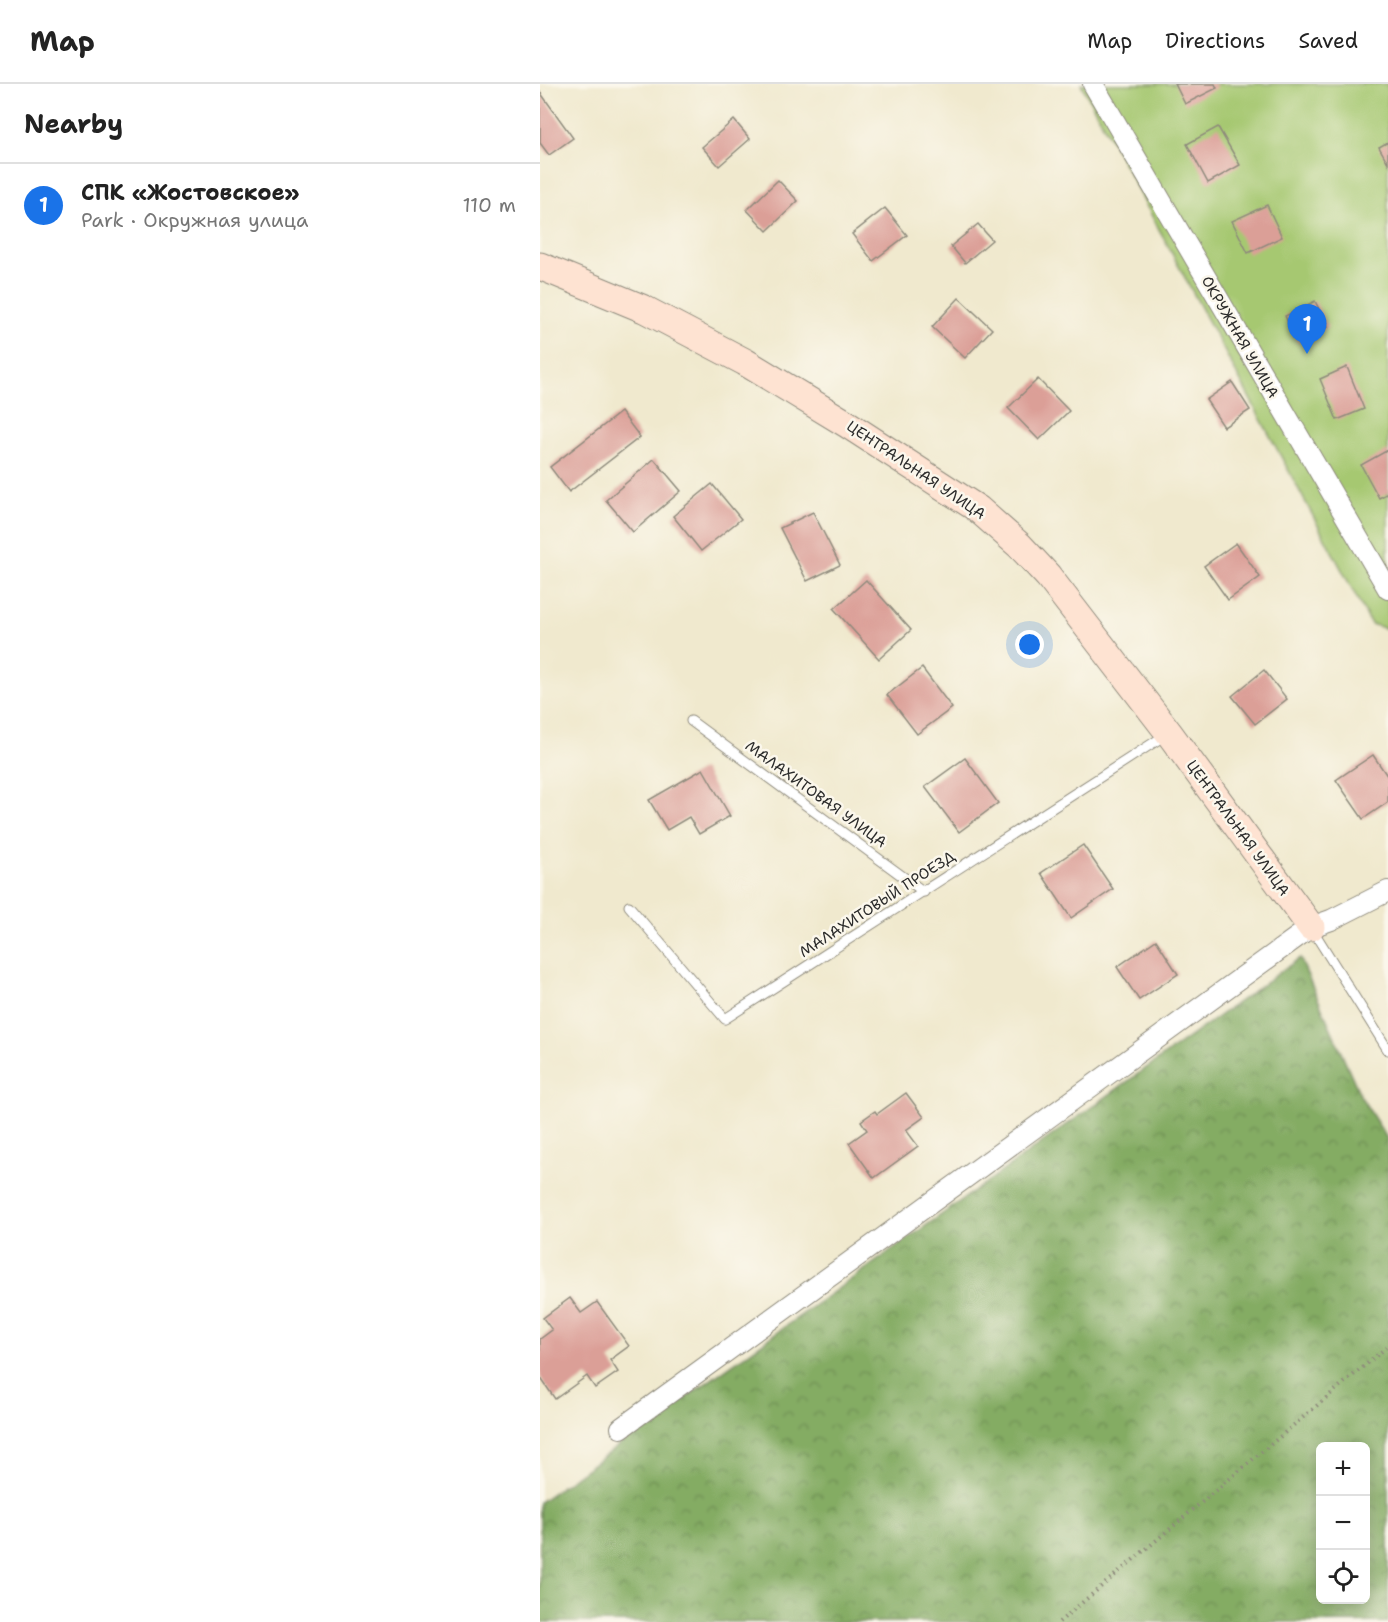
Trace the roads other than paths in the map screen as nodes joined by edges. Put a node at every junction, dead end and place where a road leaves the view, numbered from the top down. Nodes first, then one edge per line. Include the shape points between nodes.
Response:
1 (1093, 84) edge
2 (540, 266) edge
3 (1388, 589) edge
4 (692, 721) dead end
5 (1169, 733) junction
6 (1388, 891) edge
7 (924, 892) junction
8 (629, 906) dead end
9 (1311, 927) junction
10 (1388, 1050) edge
11 (621, 1428) dead end

1 - 3 street, ОКРУЖНАЯ УЛИЦА
2 - 5 street, ЦЕНТРАЛЬНАЯ УЛИЦА via 644,309 745,362 978,509 1048,576
4 - 7 lane, МАЛАХИТОВАЯ УЛИЦА
5 - 7 lane, МАЛАХИТОВЫЙ ПРОЕЗД
5 - 9 street, ЦЕНТРАЛЬНАЯ УЛИЦА
6 - 9 street
7 - 8 lane, МАЛАХИТОВЫЙ ПРОЕЗД via 725,1019
9 - 10 lane
9 - 11 street

